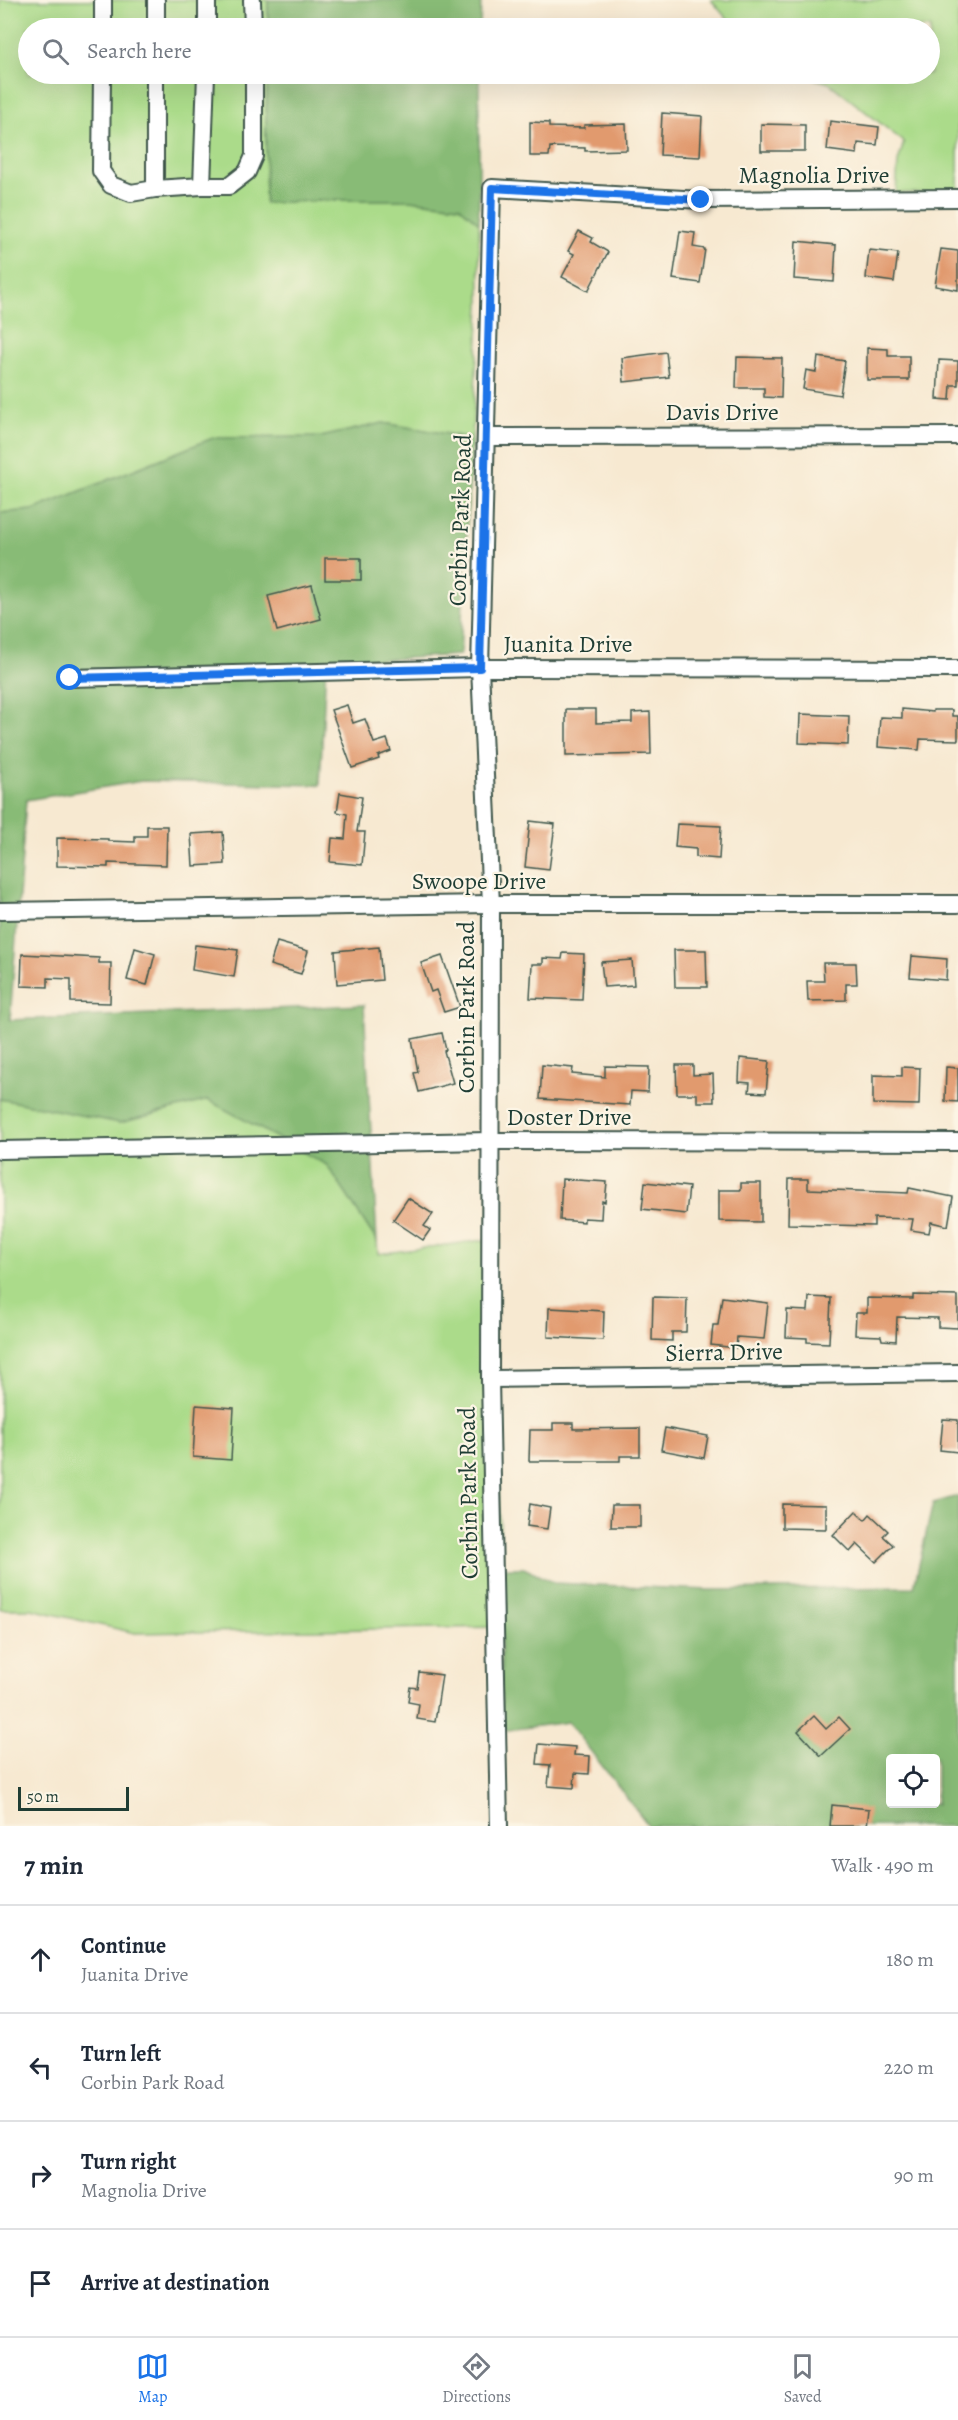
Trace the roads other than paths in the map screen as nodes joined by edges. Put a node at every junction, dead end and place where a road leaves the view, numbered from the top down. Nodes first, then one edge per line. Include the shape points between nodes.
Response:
1 (103, 0) edge
2 (156, 0) edge
3 (207, 0) edge
4 (252, 0) edge
5 (103, 18) edge
6 (156, 18) edge
7 (207, 18) edge
8 (253, 18) edge
9 (102, 84) edge
10 (155, 84) edge
11 (206, 84) edge
12 (254, 84) edge
13 (202, 186) junction
14 (492, 188) joint
15 (154, 189) junction
16 (958, 198) edge
17 (958, 436) edge
18 (486, 437) junction
19 (480, 668) junction
20 (958, 669) edge
21 (70, 678) dead end
22 (491, 904) junction
23 (958, 904) edge
24 (0, 911) edge
25 (489, 1141) junction
26 (958, 1142) edge
27 (0, 1150) edge
28 (958, 1373) edge
29 (490, 1379) junction
30 (499, 1826) edge

1 - 5 street
2 - 6 street
3 - 7 street
4 - 8 street
9 - 15 street via 101,171 111,185 131,193
10 - 15 street
11 - 13 street
12 - 13 street via 254,156 247,172 229,186
13 - 15 street
14 - 16 street, Magnolia Drive via 701,200
14 - 18 street, Corbin Park Road
17 - 18 street, Davis Drive
18 - 19 street, Corbin Park Road
19 - 20 street, Juanita Drive
19 - 21 street, Juanita Drive
19 - 22 street, Corbin Park Road
22 - 23 street, Swoope Drive
22 - 24 street, Swoope Drive
22 - 25 street, Corbin Park Road
25 - 26 street, Doster Drive
25 - 27 street, Doster Drive
25 - 29 street, Corbin Park Road
28 - 29 street, Sierra Drive
29 - 30 street, Corbin Park Road

